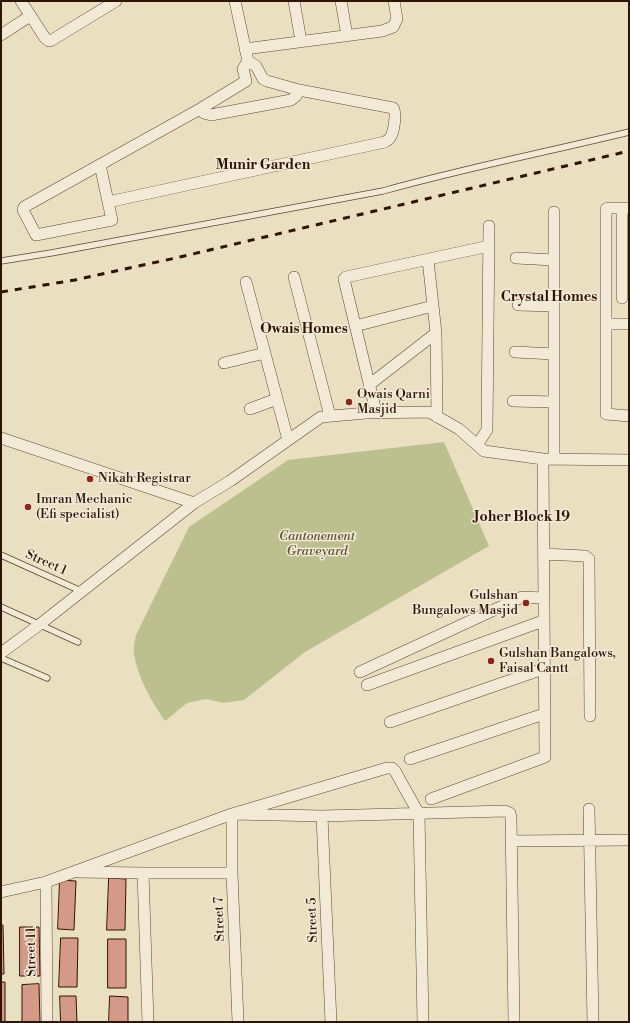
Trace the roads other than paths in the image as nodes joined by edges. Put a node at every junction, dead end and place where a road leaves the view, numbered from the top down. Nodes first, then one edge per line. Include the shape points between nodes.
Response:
1 (21, 1) edge
2 (116, 1) edge
3 (235, 1) edge
4 (294, 1) edge
5 (341, 1) edge
6 (394, 1) edge
7 (30, 16) junction
8 (1, 35) edge
9 (347, 36) junction
10 (301, 41) junction
11 (245, 49) junction
12 (248, 61) junction
13 (299, 90) junction
14 (200, 109) junction
15 (629, 132) edge
16 (100, 165) junction
17 (108, 202) junction
18 (625, 208) edge
19 (554, 212) dead end
20 (489, 226) dead end
21 (489, 246) junction
22 (516, 258) dead end
23 (428, 260) junction
24 (554, 260) junction
25 (1, 261) edge
26 (294, 277) dead end
27 (246, 282) dead end
28 (606, 298) junction
29 (625, 298) edge
30 (518, 305) dead end
31 (433, 306) junction
32 (554, 306) junction
33 (606, 324) junction
34 (629, 324) edge
35 (355, 326) junction
36 (436, 334) junction
37 (515, 352) dead end
38 (265, 353) junction
39 (554, 354) junction
40 (224, 363) dead end
41 (369, 384) junction
42 (277, 399) junction
43 (513, 401) dead end
44 (554, 402) junction
45 (250, 408) dead end
46 (376, 412) junction
47 (330, 416) junction
48 (629, 416) edge
49 (437, 417) junction
50 (1, 438) edge
51 (288, 440) junction
52 (477, 445) junction
53 (548, 459) junction
54 (629, 460) edge
55 (194, 503) junction
56 (544, 554) junction
57 (1, 555) edge
58 (81, 592) junction
59 (543, 598) junction
60 (1, 607) edge
61 (543, 621) junction
62 (39, 625) junction
63 (78, 642) dead end
64 (1, 653) edge
65 (1, 658) edge
66 (543, 669) junction
67 (360, 672) dead end
68 (47, 678) dead end
69 (367, 685) dead end
70 (544, 714) junction
71 (590, 716) dead end
72 (390, 722) dead end
73 (410, 759) dead end
74 (431, 799) dead end
75 (590, 809) dead end
76 (232, 814) junction
77 (419, 814) junction
78 (322, 816) junction
79 (629, 840) edge
80 (511, 841) junction
81 (590, 841) junction
82 (71, 872) junction
83 (143, 873) junction
84 (232, 873) junction
85 (46, 882) junction
86 (1, 892) edge
87 (47, 1022) edge
88 (148, 1022) edge
89 (238, 1022) edge
90 (331, 1022) edge
91 (423, 1022) edge
92 (514, 1022) edge
93 (593, 1022) edge

1 - 7 street
2 - 7 street via 48,41
3 - 11 street
4 - 10 street
5 - 9 street
6 - 9 street via 397,19 393,27
7 - 8 street
9 - 10 street
10 - 11 street
11 - 12 street
12 - 13 street via 256,66 263,79
12 - 14 street via 243,69 246,81
13 - 14 street via 291,100 211,115
13 - 17 street via 393,108 396,114 390,139
14 - 16 street
15 - 25 lane via 431,177 384,191
16 - 17 street
16 - 17 street via 22,210 38,235 109,222 112,220
18 - 28 street via 606,209
18 - 29 street
19 - 24 street
20 - 21 street
21 - 23 street
21 - 52 street via 487,430
22 - 24 street
23 - 31 street
23 - 35 street via 346,277 344,282
24 - 32 street
26 - 47 street
27 - 38 street
28 - 29 street
28 - 33 street
30 - 32 street
31 - 35 street
31 - 36 street
32 - 39 street
33 - 34 street
33 - 48 street via 606,414
35 - 41 street
36 - 41 street
36 - 49 street
37 - 39 street
38 - 40 street
38 - 42 street
39 - 44 street
41 - 46 street
42 - 45 street
42 - 51 street
43 - 44 street
44 - 53 street
46 - 47 street
46 - 49 street via 429,412
47 - 51 street via 321,417
49 - 52 street via 459,428
50 - 55 street
51 - 55 street
52 - 53 street via 484,451
53 - 54 street
53 - 56 street
55 - 58 street
56 - 59 street
56 - 71 street via 585,556 589,559
57 - 58 lane, Street 1
58 - 62 street
59 - 61 street
59 - 67 street via 522,597
60 - 62 lane
61 - 66 street
61 - 69 street
62 - 63 lane
62 - 64 street
65 - 68 lane
66 - 70 street
66 - 72 street
70 - 73 street
70 - 74 street via 544,757
75 - 81 street
76 - 77 street via 387,768 395,771
76 - 78 street
76 - 82 street
76 - 84 street, Street 7
77 - 78 street
77 - 80 street via 505,811 510,813
77 - 91 street
78 - 90 street, Street 5
79 - 81 street
80 - 81 street
80 - 92 street
81 - 93 street
82 - 83 street
82 - 85 street
83 - 84 street
83 - 88 street
84 - 89 street, Street 7
85 - 86 street
85 - 87 street, Street 11

